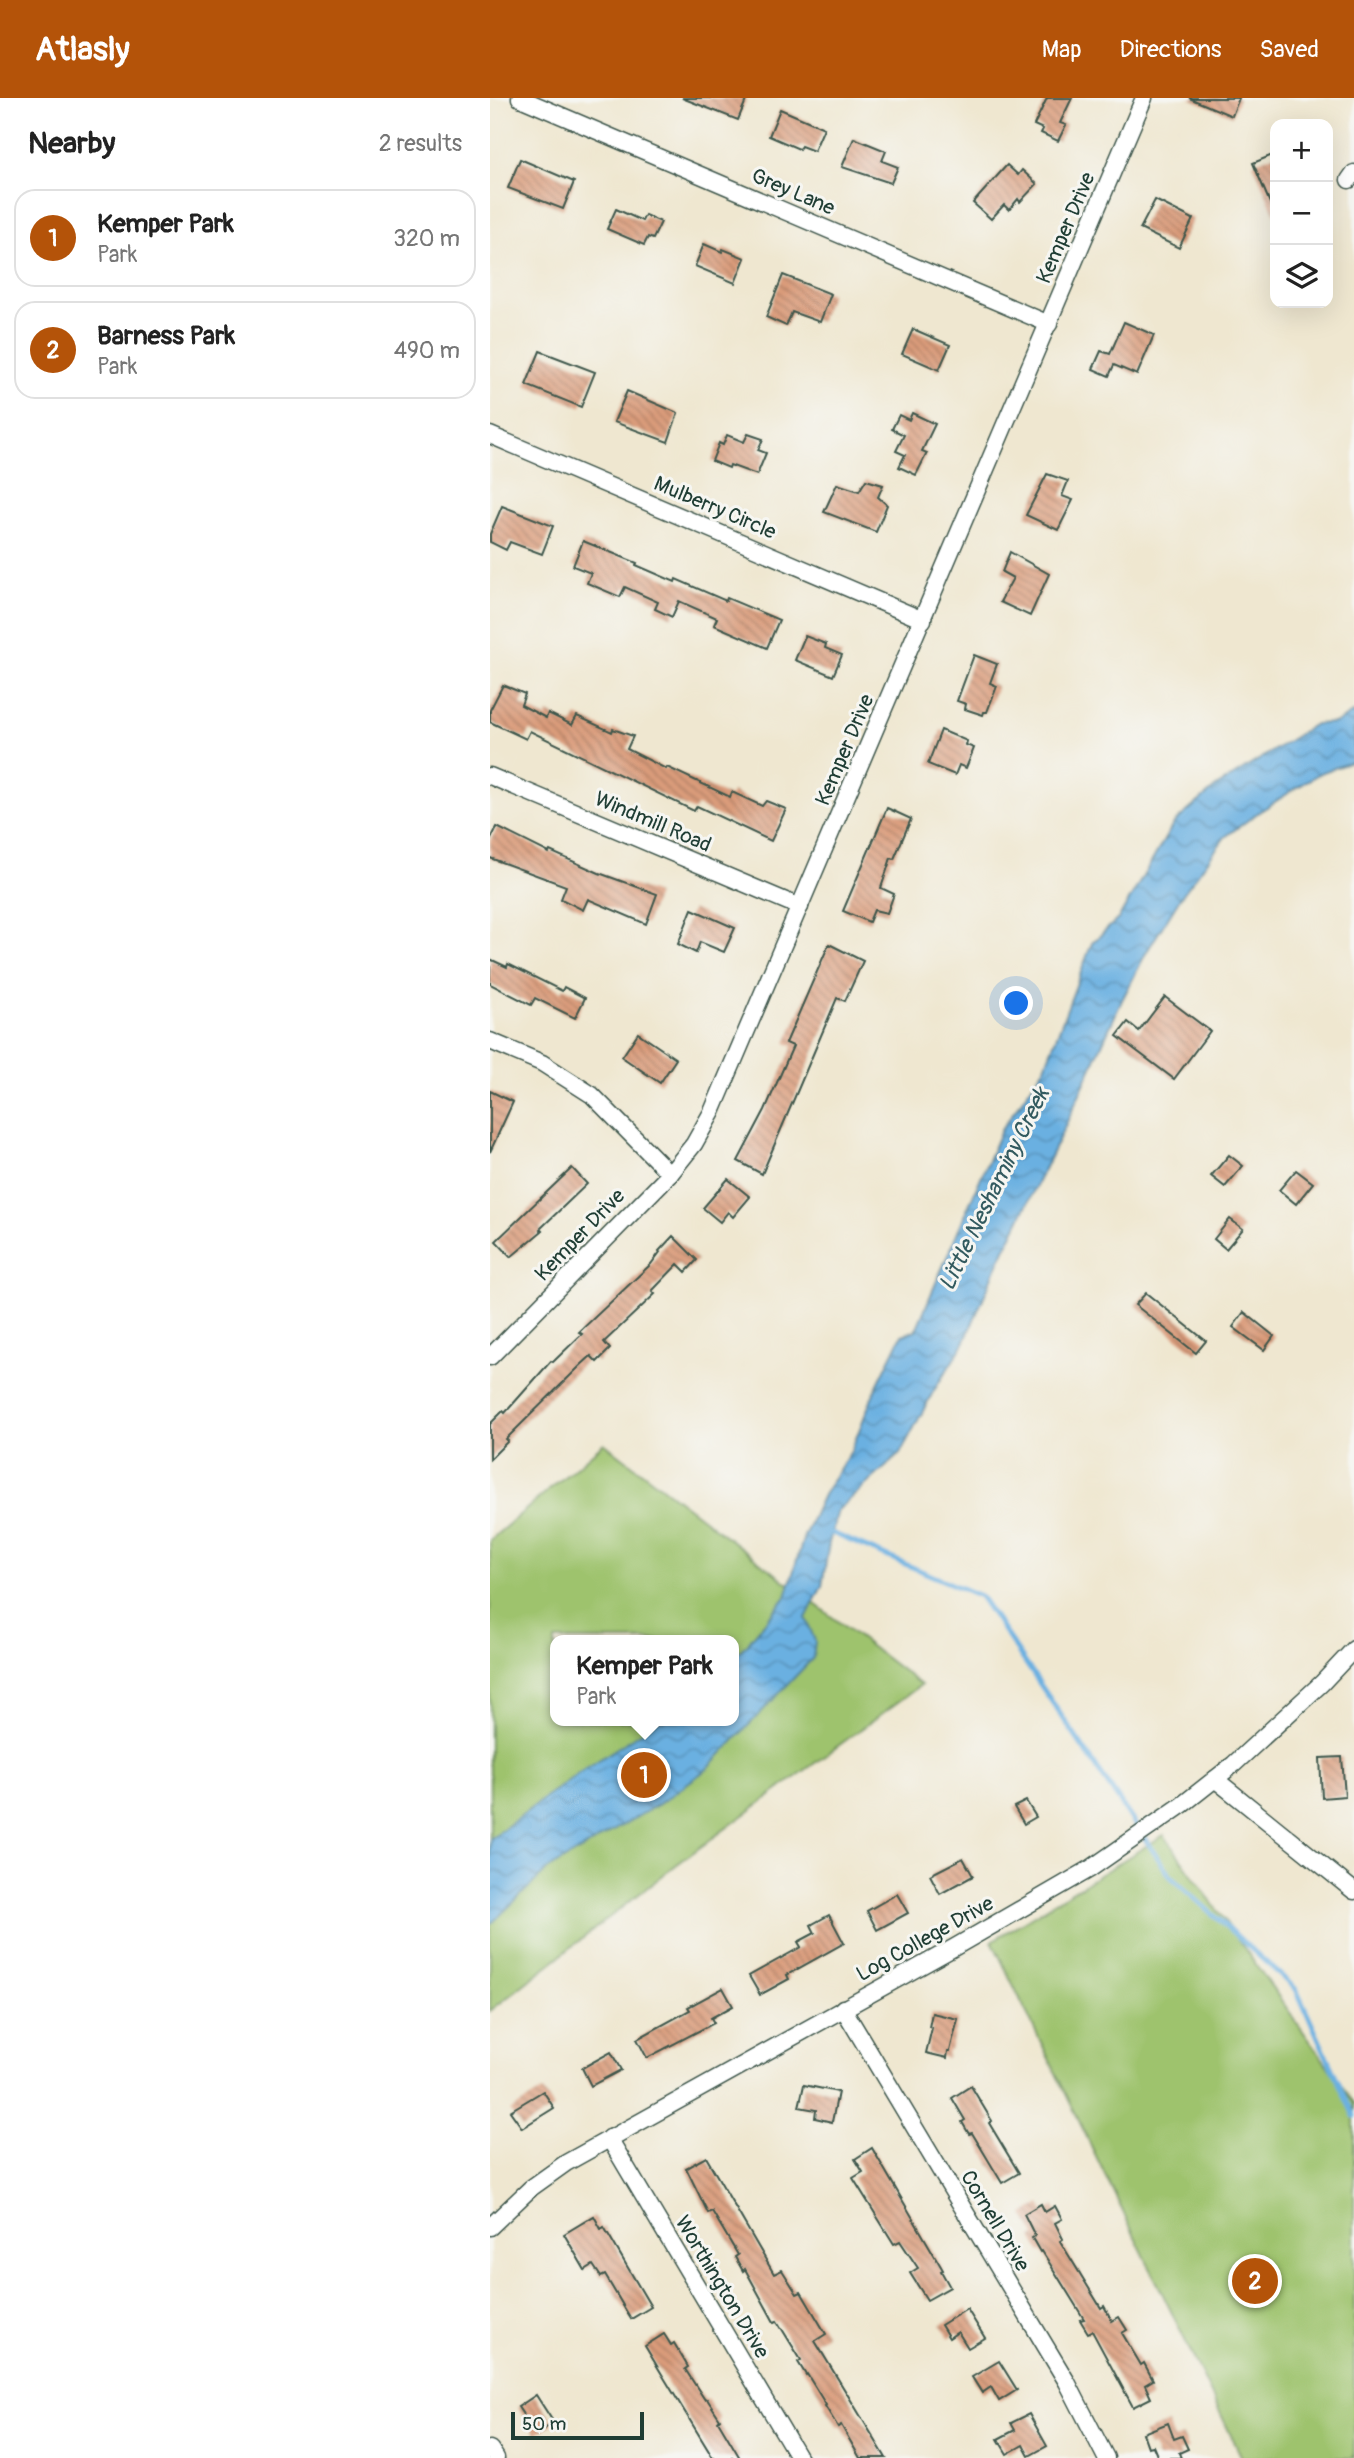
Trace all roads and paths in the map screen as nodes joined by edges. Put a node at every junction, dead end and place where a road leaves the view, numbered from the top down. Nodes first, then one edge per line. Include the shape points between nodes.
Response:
1 (520, 98) edge
2 (1144, 98) edge
3 (1049, 324) junction
4 (490, 435) edge
5 (923, 620) junction
6 (490, 776) edge
7 (800, 907) junction
8 (490, 1041) edge
9 (670, 1174) junction
10 (490, 1357) edge
11 (1354, 1649) edge
12 (1215, 1779) junction
13 (1354, 1891) edge
14 (843, 2008) junction
15 (608, 2138) junction
16 (490, 2227) edge
17 (490, 2449) edge
18 (495, 2458) edge
19 (799, 2458) edge
20 (1106, 2458) edge

1 - 3 street, Grey Lane
2 - 3 street, Kemper Drive
3 - 5 street, Kemper Drive
4 - 5 street, Mulberry Circle
5 - 7 street, Kemper Drive
6 - 7 street, Windmill Road
7 - 9 street, Kemper Drive via 712,1112
8 - 9 street via 542,1063 592,1095
9 - 10 street, Kemper Drive
11 - 12 street, Log College Drive
12 - 13 street
12 - 14 street, Log College Drive via 1132,1841 1050,1893
14 - 15 street, Log College Drive
14 - 20 street, Cornell Drive via 1067,2382
15 - 16 street, Log College Drive via 531,2188
15 - 19 street, Worthington Drive
17 - 18 street

